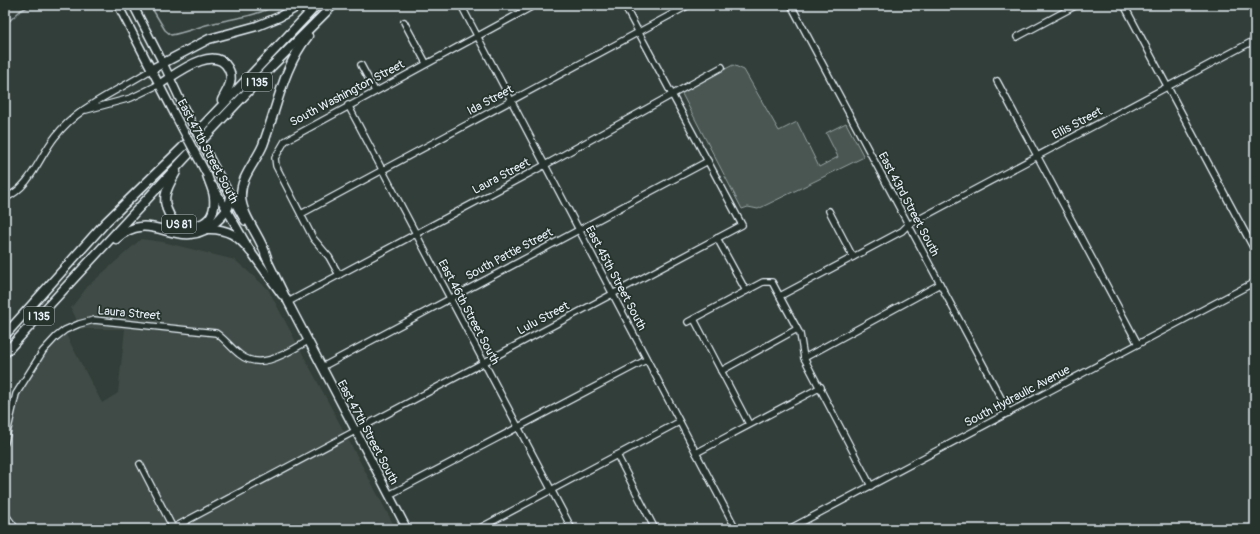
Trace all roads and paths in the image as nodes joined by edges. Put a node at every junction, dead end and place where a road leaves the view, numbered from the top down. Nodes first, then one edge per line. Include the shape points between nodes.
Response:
1 (118, 5) edge
2 (133, 5) edge
3 (300, 5) edge
4 (317, 5) edge
5 (461, 5) edge
6 (535, 5) edge
7 (624, 5) edge
8 (689, 5) edge
9 (791, 5) edge
10 (1077, 5) edge
11 (1124, 5) edge
12 (332, 6) edge
13 (528, 7) edge
14 (404, 22) dead end
15 (638, 32) junction
16 (477, 36) junction
17 (1017, 37) dead end
18 (1255, 40) edge
19 (163, 63) junction
20 (426, 63) junction
21 (361, 65) dead end
22 (722, 67) dead end
23 (152, 69) junction
24 (170, 78) junction
25 (997, 81) dead end
26 (160, 84) junction
27 (1168, 87) junction
28 (375, 90) junction
29 (672, 95) junction
30 (511, 101) junction
31 (348, 105) junction
32 (86, 110) junction
33 (215, 112) junction
34 (1038, 156) junction
35 (185, 158) junction
36 (708, 161) junction
37 (544, 165) junction
38 (382, 170) junction
39 (207, 175) junction
40 (231, 196) junction
41 (5, 198) edge
42 (227, 211) junction
43 (829, 211) dead end
44 (301, 214) junction
45 (908, 226) junction
46 (578, 229) junction
47 (207, 230) junction
48 (416, 234) junction
49 (717, 238) junction
50 (1255, 251) edge
51 (251, 252) junction
52 (853, 257) junction
53 (267, 258) junction
54 (339, 275) junction
55 (72, 279) junction
56 (1255, 282) edge
57 (940, 284) junction
58 (746, 291) junction
59 (612, 294) junction
60 (780, 296) junction
61 (450, 298) junction
62 (288, 302) junction
63 (694, 319) junction
64 (688, 322) dead end
65 (797, 329) junction
66 (5, 335) edge
67 (308, 340) junction
68 (1138, 344) junction
69 (5, 352) edge
70 (804, 358) junction
71 (646, 360) junction
72 (484, 363) junction
73 (322, 367) junction
74 (721, 371) junction
75 (820, 387) junction
76 (1009, 413) junction
77 (679, 422) junction
78 (749, 424) junction
79 (518, 427) junction
80 (355, 431) junction
81 (5, 442) edge
82 (696, 453) junction
83 (617, 455) junction
84 (140, 464) dead end
85 (871, 486) junction
86 (551, 490) junction
87 (389, 495) junction
88 (5, 514) edge
89 (14, 527) edge
90 (172, 528) edge
91 (407, 529) edge
92 (478, 529) edge
93 (572, 529) edge
94 (655, 529) edge
95 (736, 529) edge
96 (789, 529) edge

1 - 23 main road, East 47th Street South / US 81
2 - 19 main road, East 47th Street South
3 - 19 highway via 257,26 209,39
4 - 33 highway, I 135
5 - 16 street, East 45th Street South
6 - 13 street, South Washington Street
7 - 15 street
8 - 15 street, Ida Street
9 - 45 street, East 43rd Street South
10 - 17 street
11 - 27 street
12 - 35 highway, I 135
12 - 53 highway via 303,42 286,75 262,147 248,170 241,189 243,207
13 - 16 street, South Washington Street
14 - 20 street
15 - 29 street
15 - 30 street, Ida Street
16 - 20 street, South Washington Street
16 - 30 street, East 45th Street South
18 - 27 street, Ellis Street
19 - 23 highway
19 - 24 main road, East 47th Street South
20 - 28 street, South Washington Street
21 - 28 street
22 - 29 street, Laura Street
23 - 26 main road, East 47th Street South / US 81
23 - 32 street via 94,102
24 - 26 highway
24 - 33 highway via 211,58 224,63 229,69 230,86
24 - 40 main road, East 47th Street South, bridge
25 - 34 street
26 - 32 street via 131,98
26 - 39 main road, East 47th Street South / US 81, bridge
27 - 34 street, Ellis Street
27 - 50 street
28 - 31 street, South Washington Street
29 - 36 street
29 - 37 street, Laura Street
30 - 37 street, East 45th Street South
30 - 38 street, Ida Street
31 - 38 street, East 46th Street South
31 - 44 street, South Washington Street via 287,138 275,158 276,166
32 - 41 street via 68,121 53,139 28,180
33 - 66 highway, I 135 via 106,222
34 - 45 street, Ellis Street
34 - 68 street
35 - 39 highway, US 81 via 168,186 165,198 165,208 174,222 188,226 204,223 210,218 214,199
35 - 55 highway, I 135
36 - 46 street, South Pattie Street
36 - 49 street, Lulu Street via 742,225
37 - 46 street, East 45th Street South
37 - 48 street, Laura Street
38 - 44 street, Ida Street
38 - 48 street, East 46th Street South
39 - 42 main road, East 47th Street South
40 - 42 highway
40 - 53 main road, East 47th Street South
42 - 47 highway
42 - 51 main road, East 47th Street South
43 - 52 street
44 - 54 street, South Washington Street via 313,238 329,257
45 - 52 street, Ellis Street
45 - 57 street, East 43rd Street South
46 - 59 street, East 45th Street South
46 - 61 street, South Pattie Street
47 - 51 highway via 221,229 232,233
47 - 55 highway via 200,234 184,235 152,227 134,227 124,231
48 - 54 street, Laura Street
48 - 61 street, East 46th Street South
49 - 58 street
49 - 59 street, Lulu Street
51 - 62 main road, East 47th Street South
52 - 60 street, Ellis Street
53 - 62 main road, East 47th Street South
54 - 62 street, Laura Street
55 - 69 highway, I 135
56 - 68 street, South Hydraulic Avenue
57 - 70 street
57 - 76 street, East 43rd Street South
58 - 60 street via 766,281 772,282
58 - 63 street
59 - 71 street, East 45th Street South
59 - 72 street, Lulu Street
60 - 65 street
61 - 72 street, East 46th Street South
61 - 73 street, South Pattie Street
62 - 67 main road, East 47th Street South
63 - 64 street
63 - 74 street
65 - 70 street
65 - 74 street
67 - 73 main road, East 47th Street South
67 - 81 street, Laura Street via 268,361 258,361 238,354 216,333 94,320 79,324 56,337 43,351 16,394
68 - 76 street, South Hydraulic Avenue
70 - 75 street
71 - 77 street, East 45th Street South
71 - 79 street
72 - 79 street, East 46th Street South
72 - 80 street, Lulu Street
73 - 80 main road, East 47th Street South
74 - 78 street
75 - 78 street
75 - 85 street
76 - 85 street, South Hydraulic Avenue
77 - 82 street, East 45th Street South
77 - 83 street
78 - 82 street
79 - 86 street, East 46th Street South
79 - 87 street
80 - 87 main road, East 47th Street South
80 - 90 street, Lulu Street
82 - 95 street, East 45th Street South
83 - 86 street
83 - 94 street
84 - 90 street
85 - 96 street, South Hydraulic Avenue
86 - 92 street
86 - 93 street, East 46th Street South
87 - 91 main road, East 47th Street South
88 - 89 street

